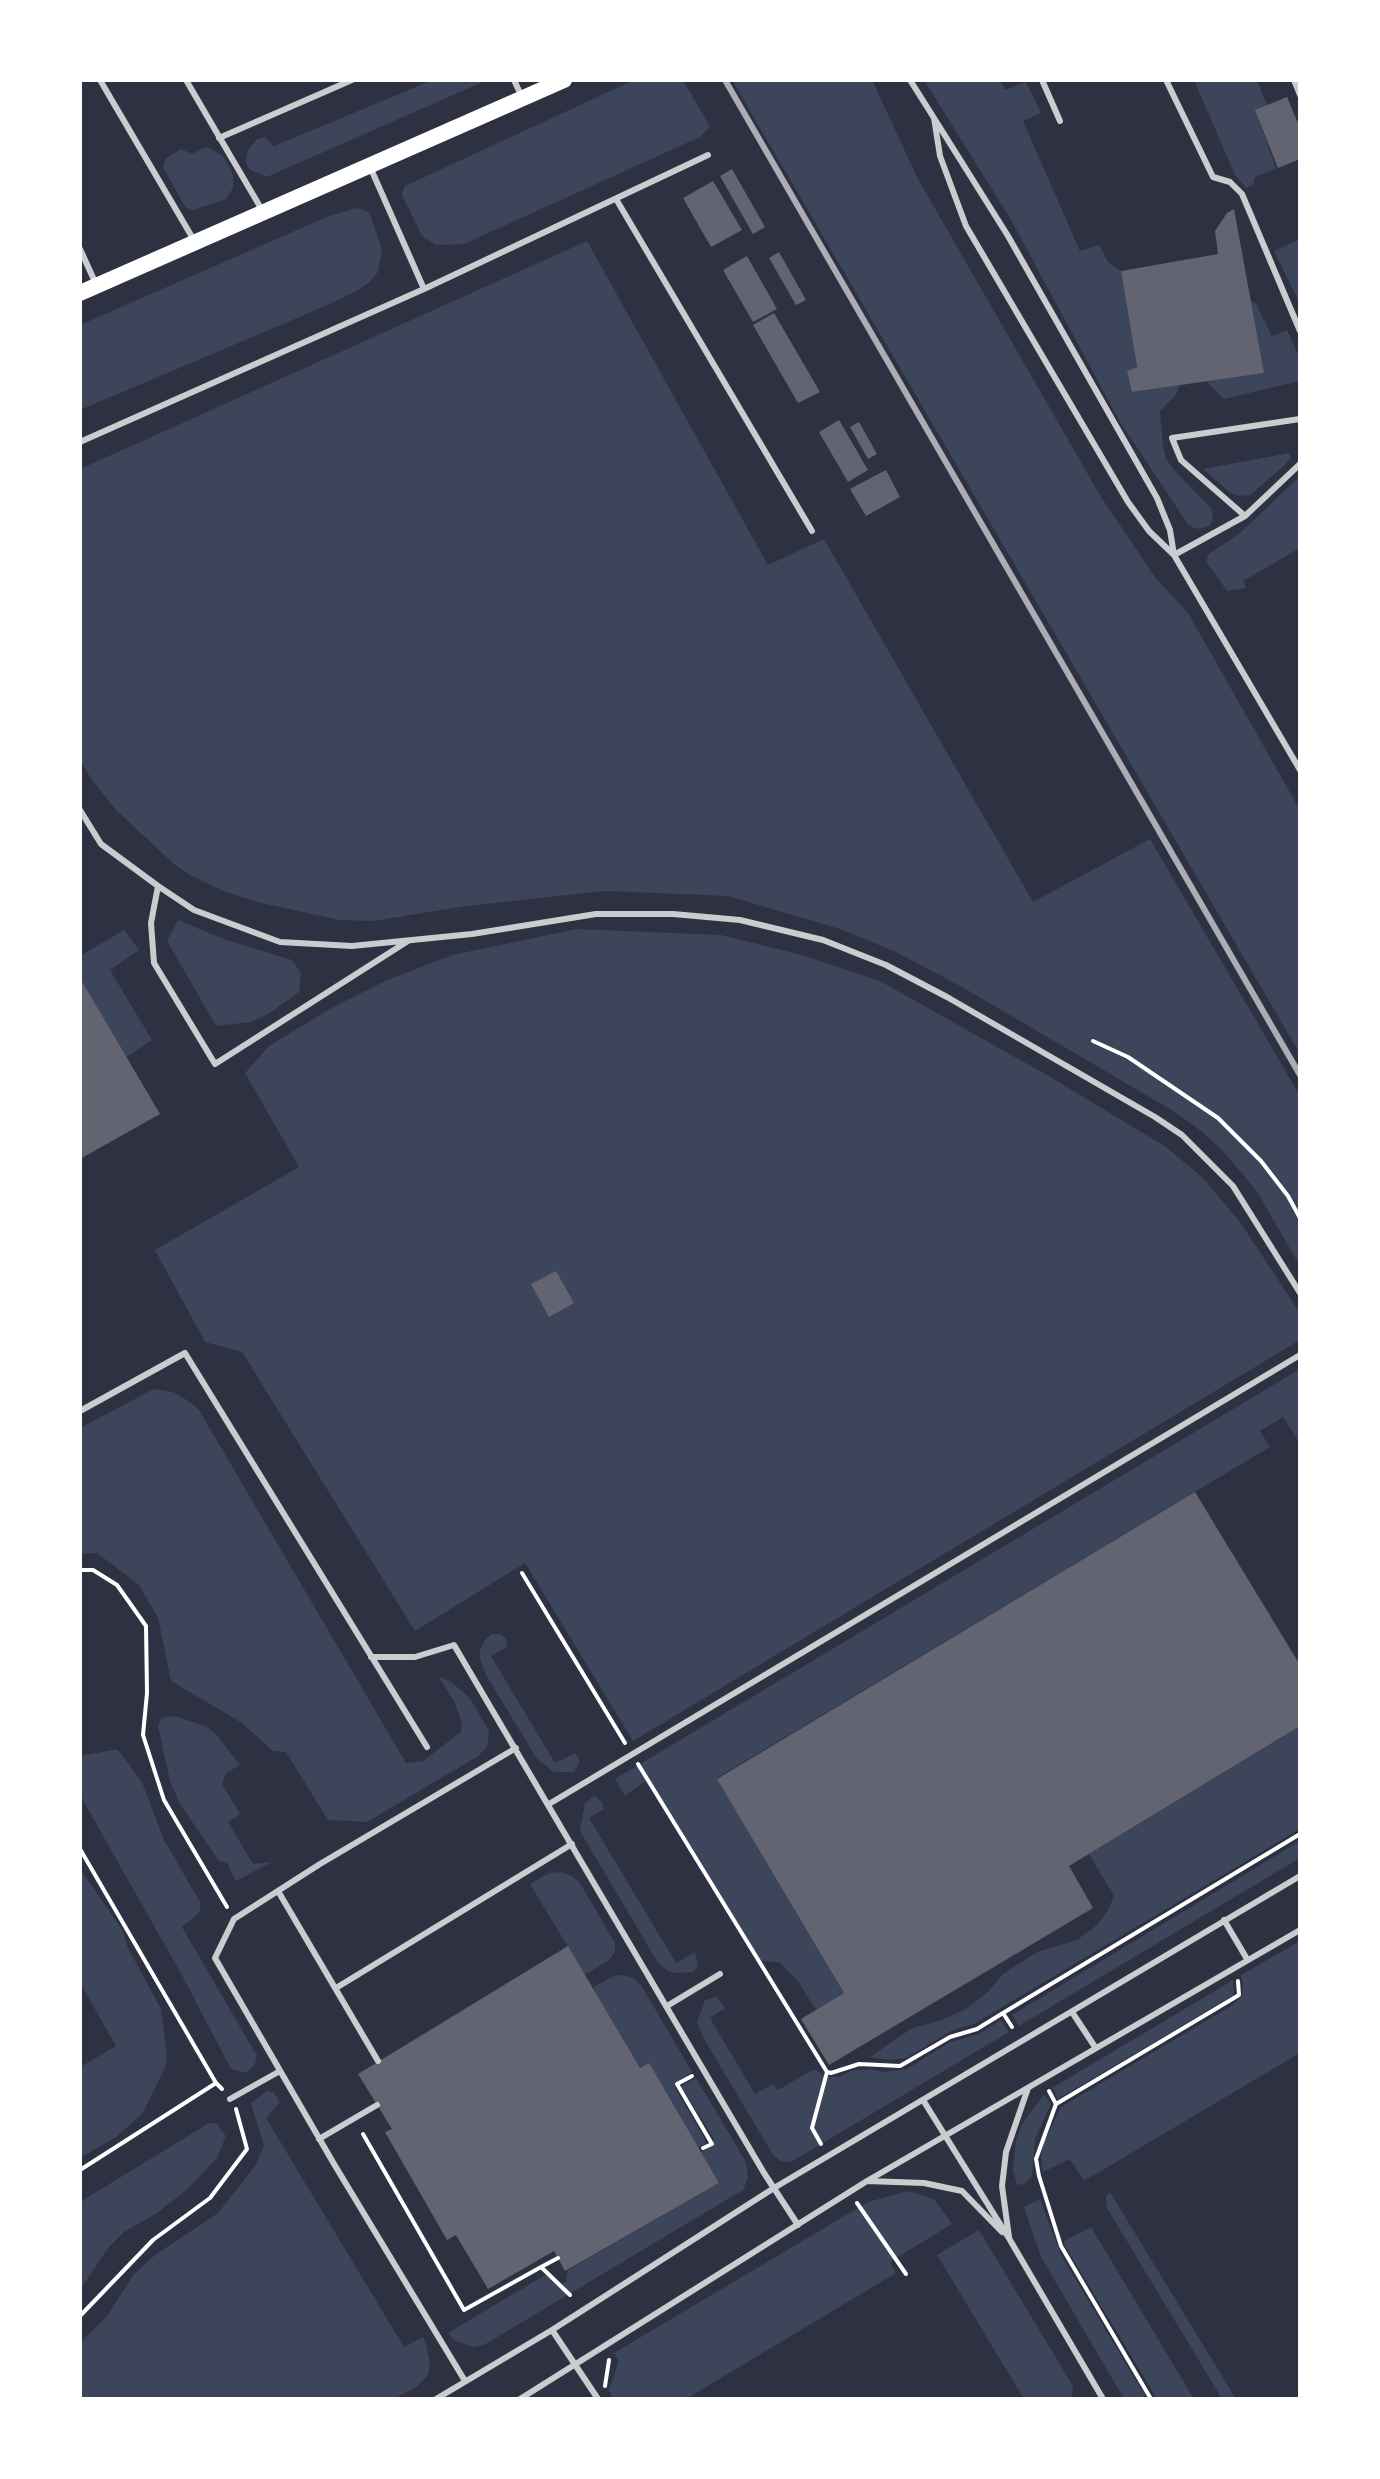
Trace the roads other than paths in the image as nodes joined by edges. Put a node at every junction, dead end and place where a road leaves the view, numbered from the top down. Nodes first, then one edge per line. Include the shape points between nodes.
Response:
1 (100, 80) edge
2 (186, 80) edge
3 (352, 80) edge
4 (514, 80) edge
5 (564, 80) edge
6 (910, 80) edge
7 (1042, 80) edge
8 (1166, 80) edge
9 (1294, 80) edge
10 (1300, 95) edge
11 (523, 98) junction
12 (934, 118) junction
13 (1060, 121) dead end
14 (219, 138) junction
15 (708, 155) dead end
16 (370, 165) junction
17 (616, 199) junction
18 (263, 213) junction
19 (195, 242) junction
20 (80, 249) edge
21 (97, 286) junction
22 (424, 289) junction
23 (80, 293) edge
24 (1300, 331) edge
25 (1300, 419) edge
26 (80, 442) edge
27 (1300, 464) edge
28 (1245, 516) junction
29 (812, 531) dead end
30 (1174, 555) junction
31 (1300, 770) edge
32 (80, 810) edge
33 (158, 886) junction
34 (411, 939) junction
35 (1300, 1293) edge
36 (1300, 1355) edge
37 (80, 1411) edge
38 (371, 1657) junction
39 (427, 1747) dead end
40 (516, 1748) junction
41 (549, 1804) junction
42 (572, 1844) junction
43 (1300, 1876) edge
44 (278, 1891) junction
45 (1224, 1920) junction
46 (1300, 1930) edge
47 (1247, 1959) junction
48 (720, 1974) dead end
49 (336, 1988) junction
50 (667, 2006) junction
51 (1072, 2012) junction
52 (1095, 2047) junction
53 (378, 2061) dead end
54 (280, 2071) junction
55 (1029, 2087) junction
56 (230, 2099) road end
57 (923, 2100) junction
58 (377, 2105) dead end
59 (946, 2135) junction
60 (319, 2139) junction
61 (867, 2181) junction
62 (774, 2188) junction
63 (798, 2225) junction
64 (1010, 2240) junction
65 (552, 2330) junction
66 (576, 2366) junction
67 (465, 2381) junction
68 (436, 2399) edge
69 (520, 2399) edge
70 (598, 2399) edge
71 (1103, 2399) edge

1 - 19 lane
2 - 14 lane
3 - 14 lane
4 - 11 lane
5 - 11 main road
6 - 12 lane
7 - 13 lane
8 - 24 lane via 1213,177 1230,182 1242,194
9 - 10 lane
11 - 16 main road
12 - 30 lane via 1008,236 1157,498
12 - 30 lane via 940,156 966,226 1128,502
14 - 18 lane
15 - 17 lane
16 - 18 main road
16 - 22 lane
17 - 22 lane
17 - 29 lane
18 - 19 main road
19 - 21 main road
20 - 21 lane
21 - 23 main road
22 - 26 lane
25 - 28 lane via 1172,438 1181,460
27 - 28 lane
28 - 30 lane
30 - 31 lane
32 - 33 lane via 101,844
33 - 34 lane via 194,910 280,942 352,946
33 - 34 lane via 151,923 154,963 215,1064
34 - 35 lane via 596,914 673,914 740,920 823,940 886,965 1182,1135 1233,1186
36 - 41 lane
37 - 38 lane via 185,1353
38 - 39 lane
38 - 40 lane via 415,1657 454,1645
40 - 41 lane
40 - 44 lane
41 - 42 lane
42 - 49 lane
42 - 50 lane
43 - 45 lane
44 - 49 lane
44 - 54 lane via 234,1919 215,1958
45 - 47 lane
45 - 51 lane
46 - 47 lane
47 - 52 lane
48 - 50 lane
49 - 53 lane
50 - 62 lane
51 - 52 lane
51 - 57 lane
52 - 55 lane
54 - 56 lane
54 - 60 lane
55 - 59 lane
55 - 64 lane via 1006,2152 1002,2186
57 - 59 lane
57 - 62 lane
58 - 60 lane
59 - 61 lane
59 - 64 lane
60 - 67 lane
61 - 63 lane
61 - 64 lane via 962,2191
62 - 63 lane
62 - 65 lane
63 - 66 lane
64 - 71 lane
65 - 66 lane
65 - 67 lane
66 - 69 lane
66 - 70 lane
67 - 68 lane

